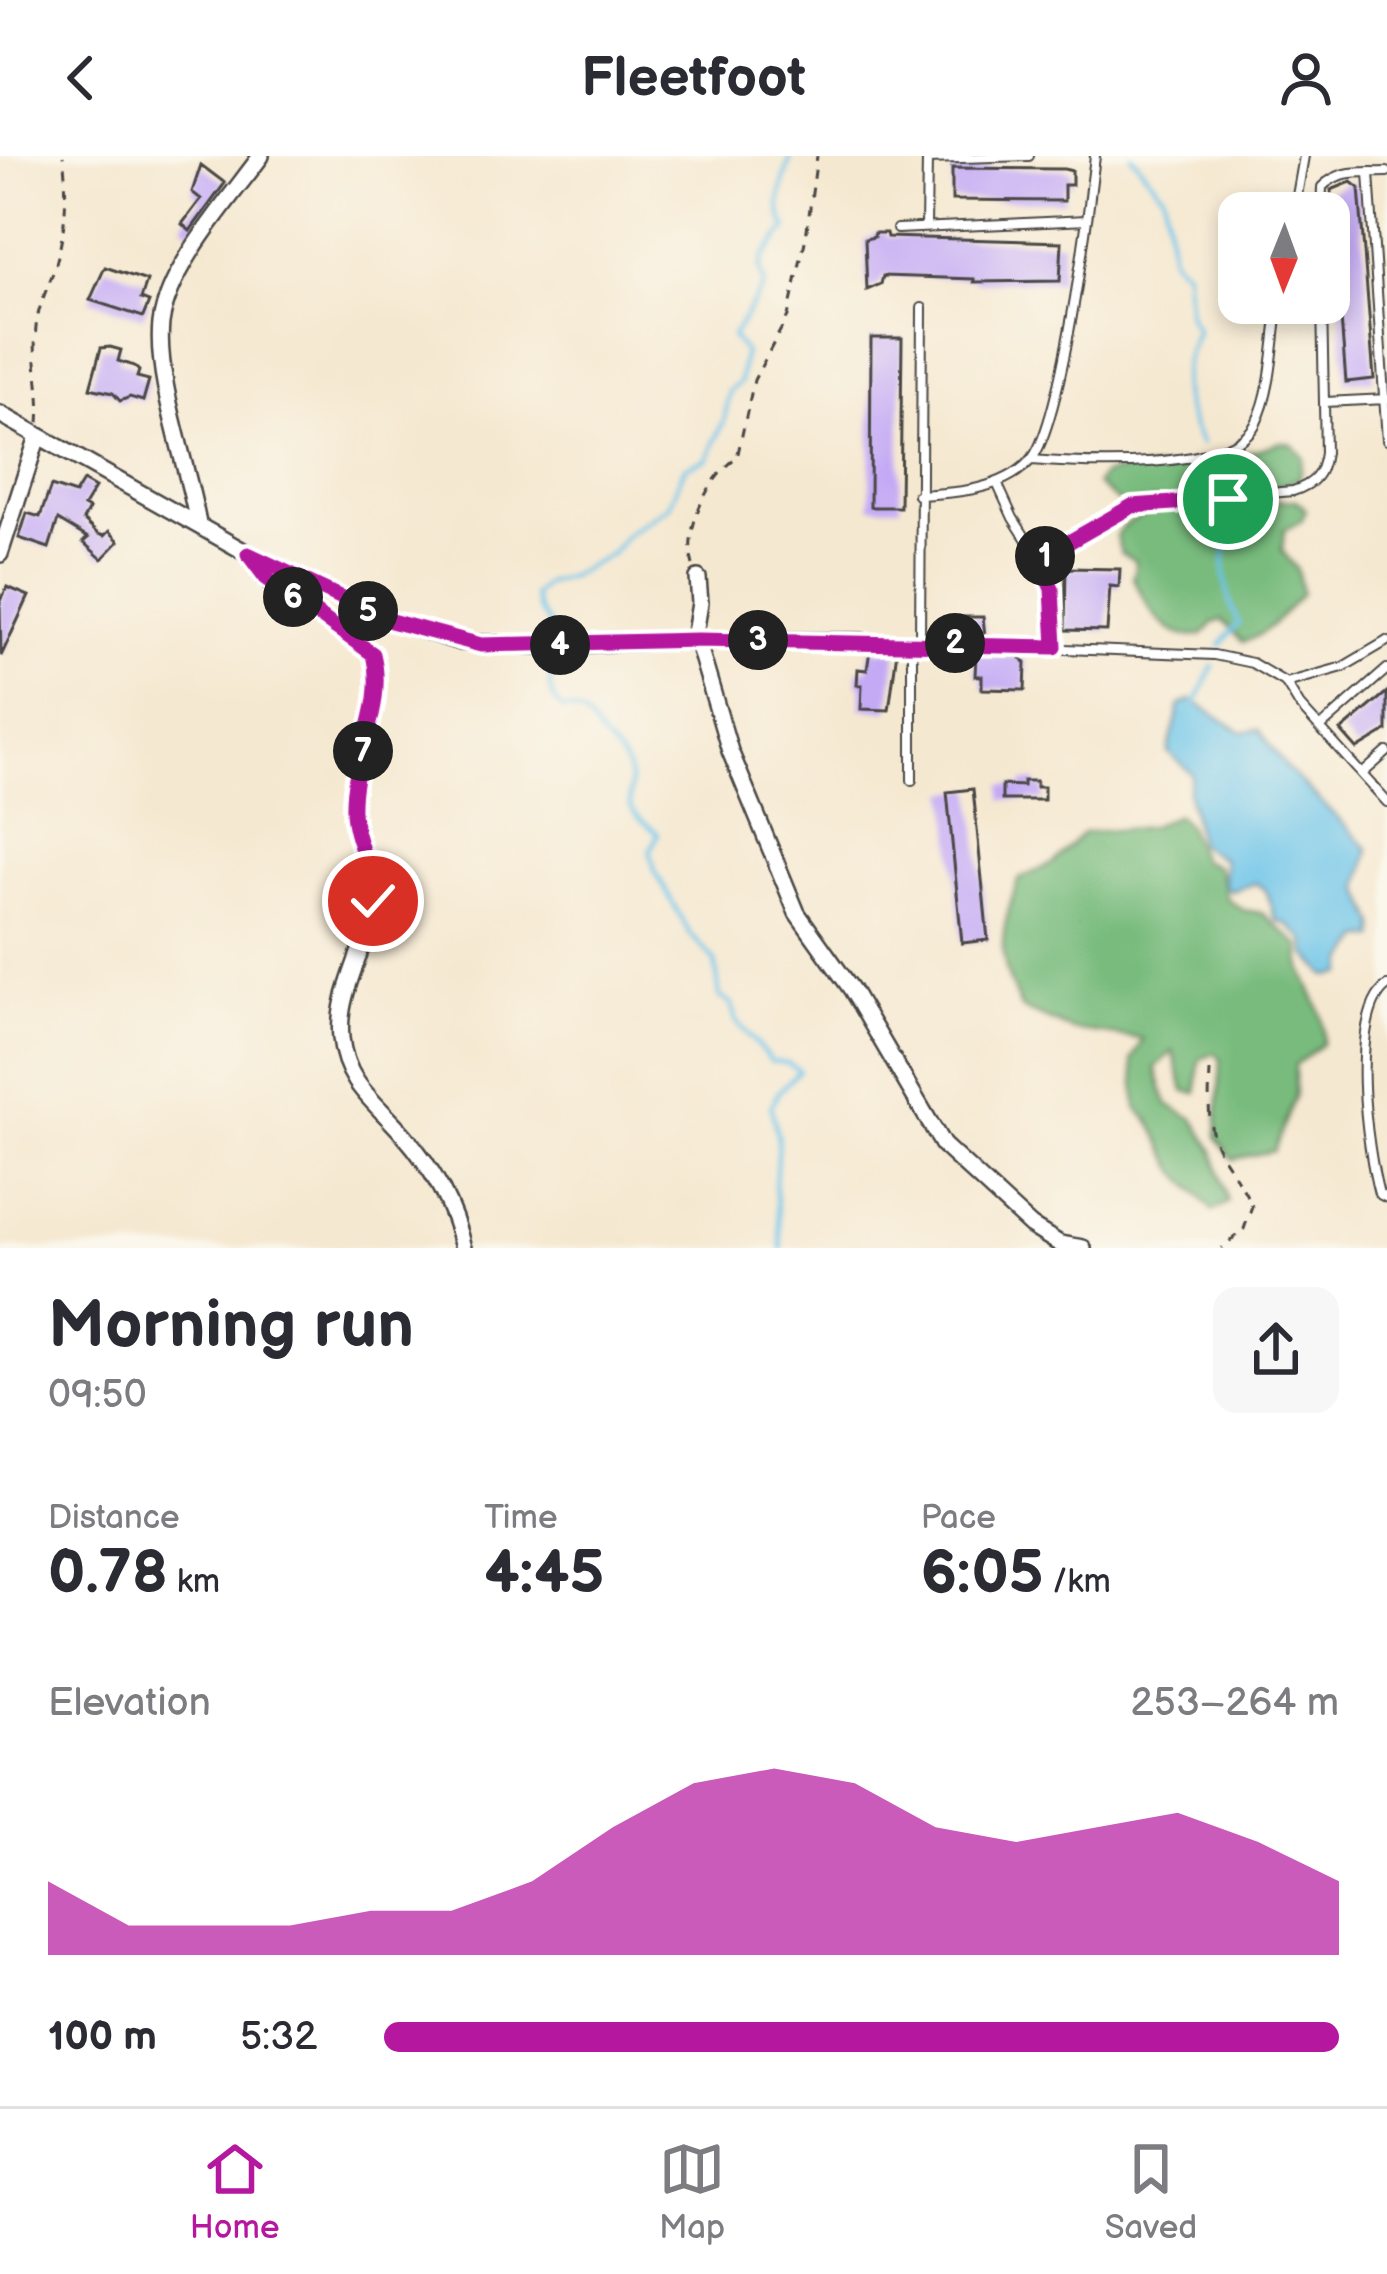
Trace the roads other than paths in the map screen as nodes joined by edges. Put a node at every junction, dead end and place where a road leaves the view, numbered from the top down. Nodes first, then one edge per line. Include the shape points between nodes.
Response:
1 (261, 156) edge
2 (1029, 156) edge
3 (1095, 156) edge
4 (1304, 156) edge
5 (1387, 172) edge
6 (1369, 173) junction
7 (1298, 192) edge
8 (1322, 192) edge
9 (1087, 220) junction
10 (926, 227) junction
11 (897, 229) dead end
12 (922, 308) dead end
13 (1276, 324) edge
14 (1323, 324) edge
15 (1384, 399) edge
16 (1325, 403) junction
17 (0, 414) edge
18 (38, 436) junction
19 (1387, 440) edge
20 (1032, 460) junction
21 (998, 484) junction
22 (918, 495) junction
23 (6, 506) edge
24 (198, 524) junction
25 (0, 554) edge
26 (248, 554) junction
27 (1039, 559) junction
28 (698, 578) road end
29 (698, 640) junction
30 (862, 640) joint
31 (1387, 641) edge
32 (916, 642) junction
33 (1055, 647) junction
34 (1387, 669) edge
35 (1286, 683) junction
36 (1321, 727) junction
37 (1387, 752) edge
38 (1362, 774) junction
39 (913, 779) dead end
40 (1387, 802) edge
41 (1387, 986) edge
42 (1387, 1198) edge
43 (463, 1248) edge
44 (1083, 1248) edge

1 - 24 street via 184,265 161,322
2 - 10 lane via 927,159
3 - 9 lane
4 - 7 lane
5 - 6 lane
6 - 8 lane via 1331,177
6 - 15 lane
9 - 10 lane
9 - 20 lane via 1058,382
10 - 11 lane
12 - 22 lane
13 - 20 lane via 1257,422 1241,441 1163,460
14 - 16 lane
15 - 16 lane
15 - 19 lane
16 - 27 lane via 1323,471 1308,487 1132,506
17 - 18 street
18 - 23 street
18 - 24 street
20 - 21 lane
21 - 22 lane
21 - 27 lane
22 - 32 lane
23 - 25 street
24 - 26 street
26 - 29 street via 391,621 460,642
26 - 43 street via 266,578 373,654 374,713 353,812 373,901 340,1014 343,1050 358,1090 404,1135 445,1195
27 - 33 lane via 1052,589
28 - 29 street
29 - 30 street
29 - 44 street via 730,751 796,913 852,990 943,1145 1031,1226
30 - 32 lane
31 - 35 lane via 1343,668
32 - 33 lane
32 - 39 lane
33 - 35 lane via 1214,655 1252,663
34 - 36 lane
35 - 36 lane
36 - 38 lane
37 - 38 lane
38 - 40 lane
41 - 42 lane via 1374,995 1366,1019 1365,1106 1378,1194

